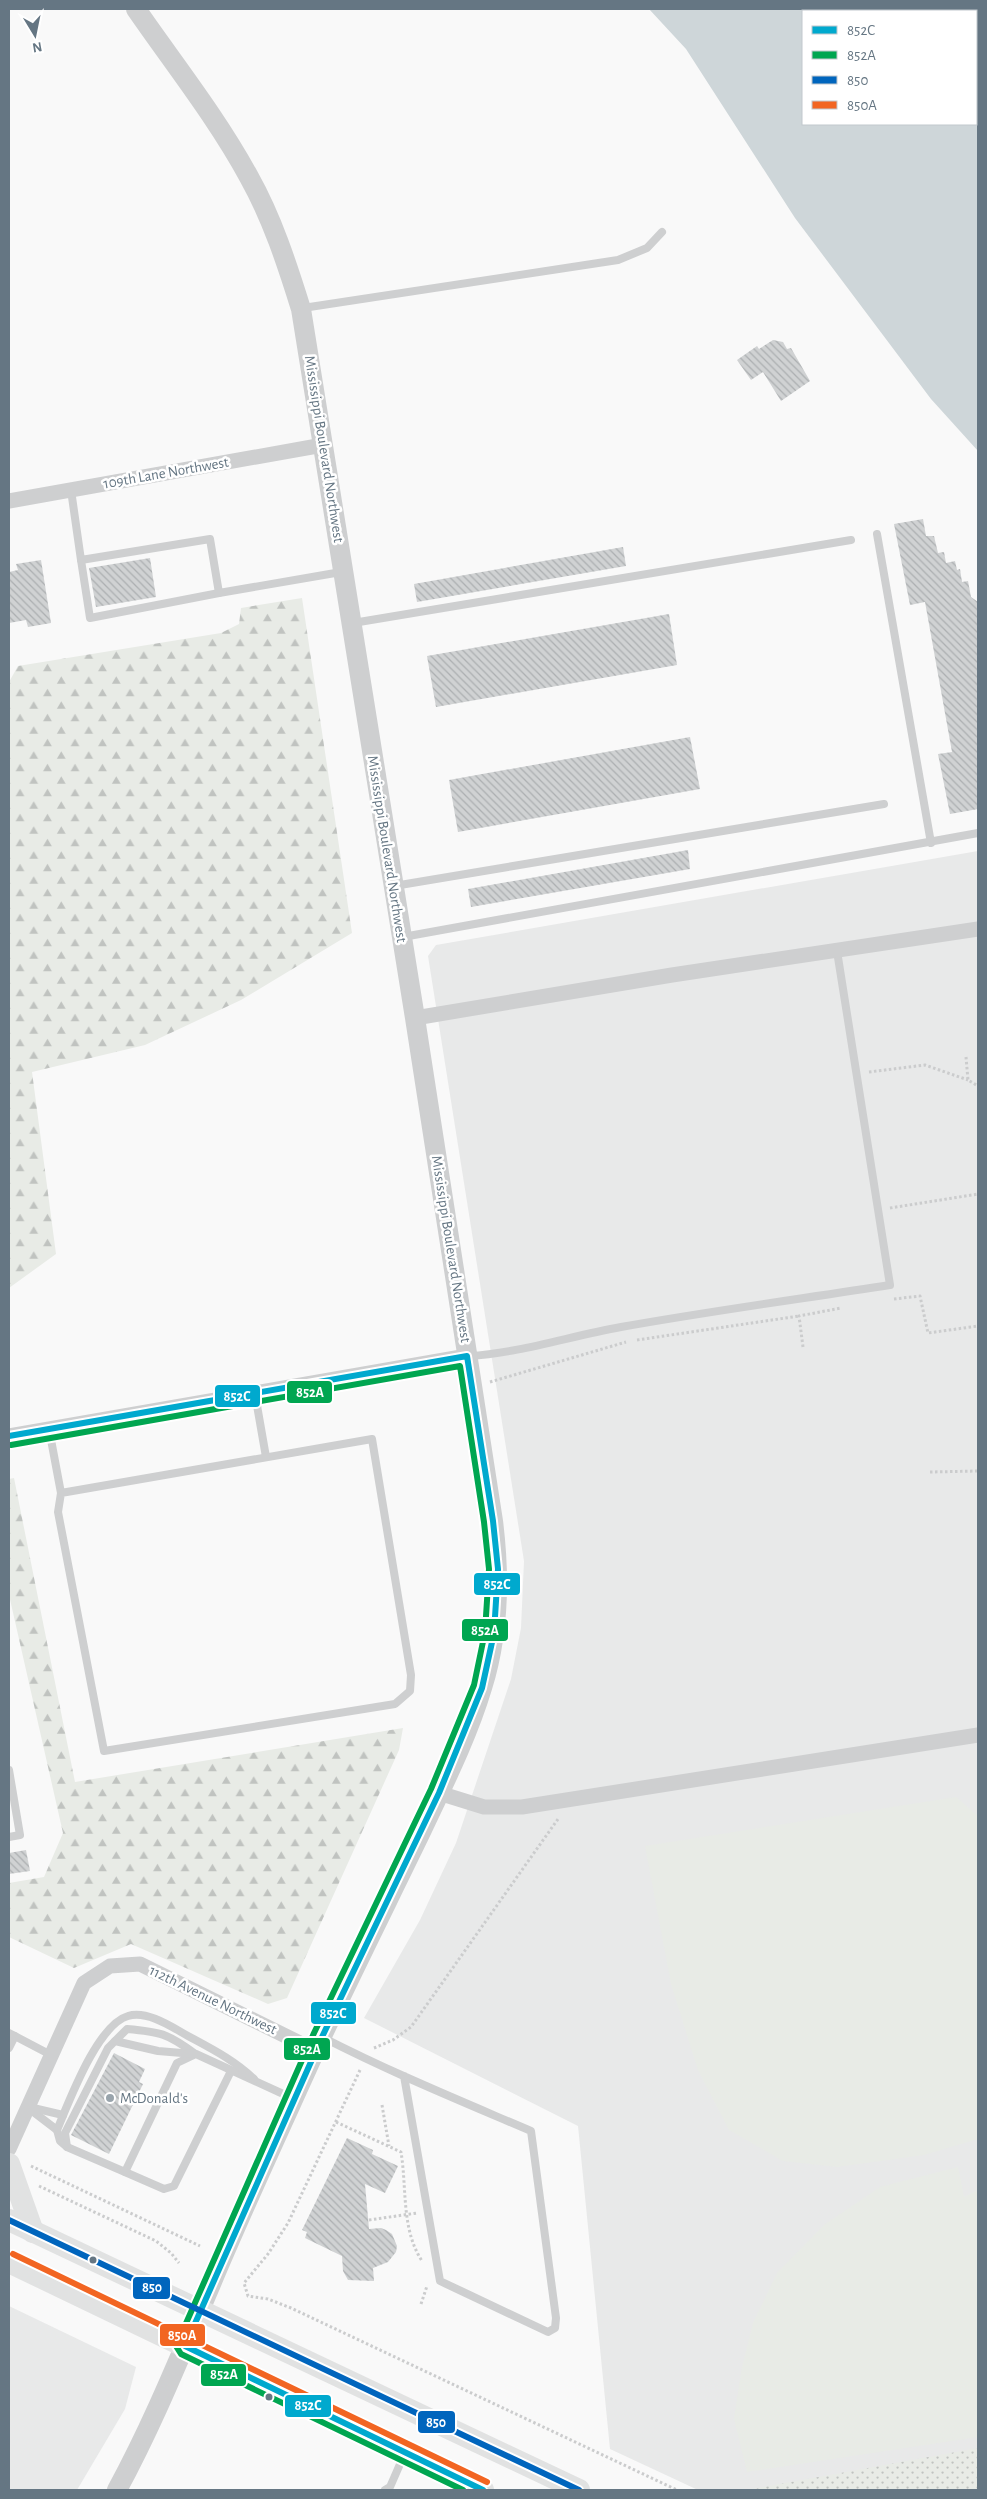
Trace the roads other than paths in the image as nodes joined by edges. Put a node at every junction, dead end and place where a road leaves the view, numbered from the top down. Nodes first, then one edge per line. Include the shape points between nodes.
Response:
1 (136, 9) edge
2 (662, 232) dead end
3 (301, 309) junction
4 (322, 445) junction
5 (71, 490) junction
6 (9, 501) edge
7 (877, 534) dead end
8 (851, 540) dead end
9 (80, 560) junction
10 (343, 572) junction
11 (219, 593) junction
12 (351, 624) junction
13 (884, 804) dead end
14 (978, 833) edge
15 (931, 843) junction
16 (392, 886) junction
17 (978, 929) edge
18 (401, 937) junction
19 (837, 951) junction
20 (415, 1018) junction
21 (467, 1356) junction
22 (255, 1394) junction
23 (49, 1429) junction
24 (9, 1436) edge
25 (266, 1457) junction
26 (62, 1493) junction
27 (978, 1735) edge
28 (9, 1770) edge
29 (439, 1793) junction
30 (9, 1837) edge
31 (12, 2035) edge
32 (115, 2041) junction
33 (319, 2044) junction
34 (9, 2048) edge
35 (196, 2054) junction
36 (51, 2055) junction
37 (231, 2071) junction
38 (404, 2076) junction
39 (259, 2084) junction
40 (294, 2099) junction
41 (27, 2107) junction
42 (63, 2115) junction
43 (57, 2130) junction
44 (67, 2147) junction
45 (9, 2148) edge
46 (19, 2164) edge
47 (125, 2172) junction
48 (9, 2220) edge
49 (32, 2232) junction
50 (9, 2262) edge
51 (200, 2310) junction
52 (185, 2346) junction
53 (405, 2453) junction
54 (116, 2490) edge
55 (385, 2490) edge
56 (483, 2490) edge
57 (579, 2490) edge

1 - 3 street, Mississippi Boulevard Northwest via 250,178 278,239
2 - 3 lane via 647,248 618,260
3 - 4 street, Mississippi Boulevard Northwest
4 - 5 street, 109th Lane Northwest
4 - 10 street, Mississippi Boulevard Northwest
5 - 6 street, 109th Lane Northwest
5 - 9 lane
7 - 15 lane
8 - 12 lane
9 - 11 lane via 210,539
9 - 11 lane via 90,618
10 - 11 lane
10 - 12 street, Mississippi Boulevard Northwest
12 - 16 street, Mississippi Boulevard Northwest
13 - 16 lane
14 - 15 lane
15 - 18 lane
16 - 18 street, Mississippi Boulevard Northwest
17 - 19 street
18 - 20 street, Mississippi Boulevard Northwest
19 - 20 street
19 - 21 lane via 890,1285 683,1317 498,1354
20 - 21 street, Mississippi Boulevard Northwest
21 - 22 street
21 - 29 street, Mississippi Boulevard Northwest via 496,1542 496,1614 482,1688
22 - 23 street
22 - 25 lane
23 - 24 street
23 - 26 lane
25 - 26 lane
25 - 26 lane via 372,1439 411,1675 410,1691 395,1704 104,1751 58,1512
27 - 29 street via 522,1807 484,1807
28 - 30 lane via 20,1835
29 - 33 street, Mississippi Boulevard Northwest
31 - 34 lane
31 - 36 lane
32 - 35 lane via 158,2051
32 - 35 lane via 127,2028 152,2031 171,2036
32 - 44 lane via 108,2048 65,2133
33 - 36 street, 112th Avenue Northwest via 140,1964 126,1963 110,1966 84,1983
33 - 38 lane
33 - 40 street, Mississippi Boulevard Northwest
35 - 37 lane
35 - 47 lane via 177,2063
36 - 41 street, 112th Avenue Northwest
37 - 39 lane
37 - 47 lane via 174,2186 164,2189
38 - 38 lane via 531,2131 555,2328 548,2332 440,2281
39 - 40 lane
39 - 42 lane via 238,2064 176,2029 144,2015 128,2016 110,2028 91,2054
40 - 51 street, Mississippi Boulevard Northwest
41 - 42 lane
41 - 43 lane
41 - 45 street, 112th Avenue Northwest
42 - 43 lane
43 - 44 lane via 60,2141
44 - 47 lane
46 - 49 main road
48 - 49 main road
49 - 51 main road
50 - 52 main road
51 - 52 street, Mississippi Boulevard Northwest
51 - 57 main road
52 - 53 main road
52 - 54 street, Mississippi Boulevard Northwest via 139,2449
53 - 55 lane via 390,2487
53 - 56 main road

